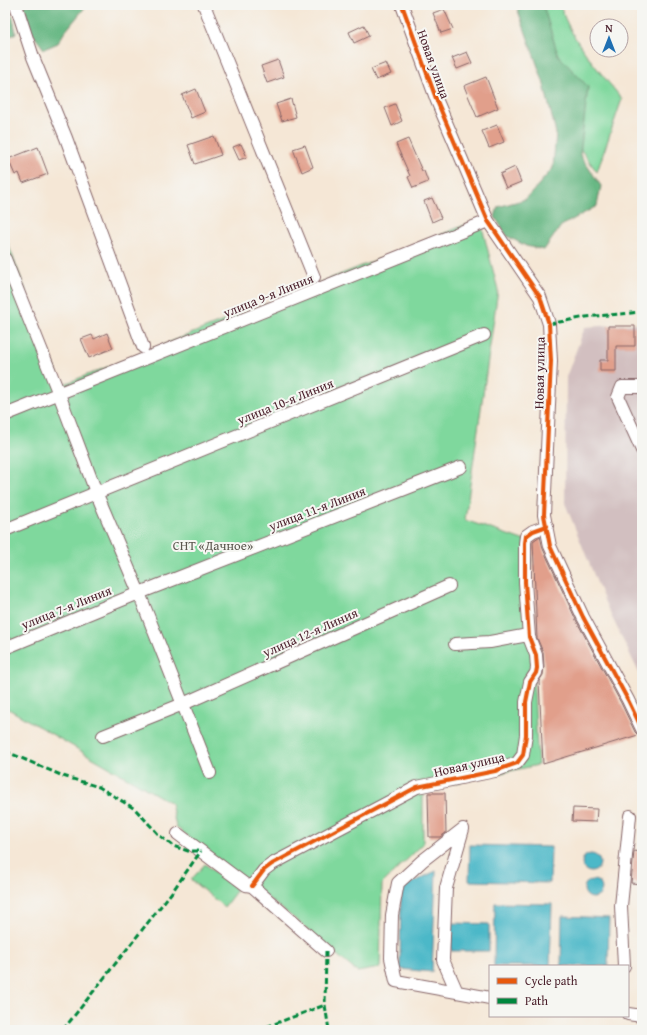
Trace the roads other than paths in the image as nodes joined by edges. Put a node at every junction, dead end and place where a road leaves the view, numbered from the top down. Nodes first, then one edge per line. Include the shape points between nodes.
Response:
1 (16, 5) edge
2 (204, 5) edge
3 (402, 5) edge
4 (488, 221) junction
5 (5, 260) edge
6 (314, 277) dead end
7 (16, 287) junction
8 (5, 291) edge
9 (484, 335) dead end
10 (143, 347) dead end
11 (642, 387) edge
12 (59, 394) junction
13 (5, 415) edge
14 (642, 450) edge
15 (461, 467) dead end
16 (96, 492) junction
17 (547, 526) junction
18 (5, 530) edge
19 (449, 586) dead end
20 (139, 593) junction
21 (528, 635) junction
22 (455, 644) dead end
23 (5, 648) edge
24 (183, 704) junction
25 (642, 728) edge
26 (103, 736) dead end
27 (210, 774) dead end
28 (630, 816) dead end
29 (178, 834) dead end
30 (252, 886) junction
31 (326, 951) dead end
32 (624, 965) edge
33 (457, 992) junction
34 (489, 998) edge
35 (629, 1014) edge
36 (642, 1016) edge

1 - 10 street
2 - 6 street
3 - 4 street, Новая улица via 437,101
4 - 12 street, улица 9-я Линия
4 - 17 street, Новая улица via 540,297 549,324 551,361 544,515
5 - 7 street
7 - 8 street
7 - 12 street
9 - 16 street, улица 10-я Линия
11 - 14 street via 622,387 618,397
12 - 13 street, улица 9-я Линия
12 - 16 street
15 - 20 street, улица 11-я Линия
16 - 18 street, улица 10-я Линия
16 - 20 street
17 - 21 street, Новая улица via 526,536
17 - 25 street, Новая улица via 550,546 583,617
19 - 24 street, улица 12-я Линия
20 - 23 street, улица 7-я Линия
20 - 24 street
21 - 22 street via 490,642
21 - 30 street, Новая улица via 538,668 530,682 526,702 525,748 517,762 495,771 417,787 272,864
24 - 26 street, улица 12-я Линия
24 - 27 street
28 - 32 street via 621,906
29 - 30 street via 246,885
30 - 31 street
33 - 33 street via 443,960 445,904 446,888 463,829 398,883 392,915 391,958 396,981
33 - 34 street
35 - 36 street

